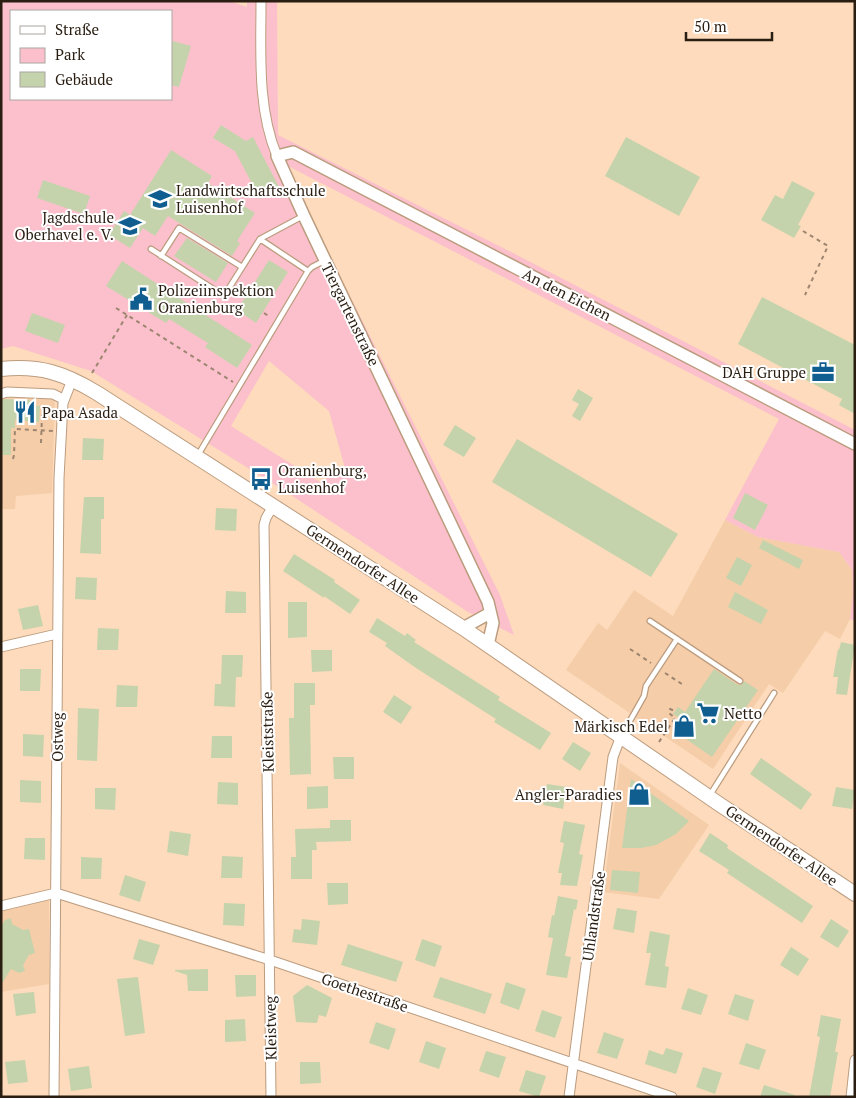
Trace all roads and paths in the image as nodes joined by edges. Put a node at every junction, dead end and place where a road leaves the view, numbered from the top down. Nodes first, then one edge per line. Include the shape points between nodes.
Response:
1 (261, 1) edge
2 (277, 156) junction
3 (304, 216) junction
4 (802, 231) dead end
5 (260, 239) junction
6 (151, 249) dead end
7 (162, 256) junction
8 (325, 260) junction
9 (242, 267) junction
10 (308, 271) junction
11 (805, 295) dead end
12 (116, 308) dead end
13 (127, 315) junction
14 (1, 369) edge
15 (92, 373) dead end
16 (72, 380) junction
17 (240, 386) junction
18 (1, 394) edge
19 (63, 399) junction
20 (42, 414) dead end
21 (41, 431) junction
22 (61, 432) junction
23 (41, 443) dead end
24 (855, 444) edge
25 (197, 456) junction
26 (13, 459) dead end
27 (273, 506) junction
28 (490, 613) junction
29 (650, 621) dead end
30 (464, 628) junction
31 (57, 634) junction
32 (677, 639) junction
33 (488, 645) junction
34 (1, 647) edge
35 (740, 681) dead end
36 (774, 693) dead end
37 (674, 711) dead end
38 (621, 736) junction
39 (659, 742) dead end
40 (709, 796) junction
41 (56, 893) junction
42 (855, 894) edge
43 (1, 906) edge
44 (270, 960) junction
45 (855, 1060) edge
46 (573, 1063) junction
47 (54, 1097) edge
48 (271, 1097) edge
49 (569, 1097) edge
50 (672, 1097) edge
51 (851, 1097) edge

1 - 2 street, Tiergartenstraße via 262,81 267,127
2 - 3 street, Tiergartenstraße
2 - 24 street, An den Eichen via 293,152
3 - 5 lane
3 - 8 street, Tiergartenstraße
4 - 11 path via 828,246
5 - 9 lane
5 - 10 lane
6 - 7 lane
7 - 9 lane via 179,228
7 - 9 lane via 224,296
8 - 10 lane
8 - 28 street, Tiergartenstraße via 448,516 488,602
10 - 17 lane
12 - 13 path
13 - 15 path
13 - 17 path
14 - 16 main road, Germendorfer Allee via 39,368
16 - 19 street, Ostweg
16 - 25 main road, Germendorfer Allee
17 - 25 lane
18 - 19 street via 53,394
19 - 22 street, Ostweg
20 - 21 path
21 - 22 path
21 - 23 path
21 - 26 path via 15,430
22 - 31 street, Ostweg
25 - 27 main road, Germendorfer Allee
27 - 30 main road, Germendorfer Allee
27 - 44 street, Kleiststraße via 264,525
28 - 30 street
28 - 33 street, Tiergartenstraße via 493,623
29 - 32 lane
30 - 33 main road, Germendorfer Allee
31 - 34 street
31 - 41 street, Ostweg
32 - 35 lane
32 - 38 lane via 646,686 644,696
33 - 38 main road, Germendorfer Allee
36 - 40 lane, Germendorfer Allee
37 - 39 path via 670,709 669,713 675,718
38 - 40 main road, Germendorfer Allee
38 - 46 street, Uhlandstraße via 612,756
40 - 42 main road, Germendorfer Allee
41 - 43 street
41 - 44 street, Goethestraße
41 - 47 street, Ostweg
44 - 46 street, Goethestraße
44 - 48 street, Kleistweg
45 - 51 street
46 - 49 street, Uhlandstraße
46 - 50 street, Goethestraße

